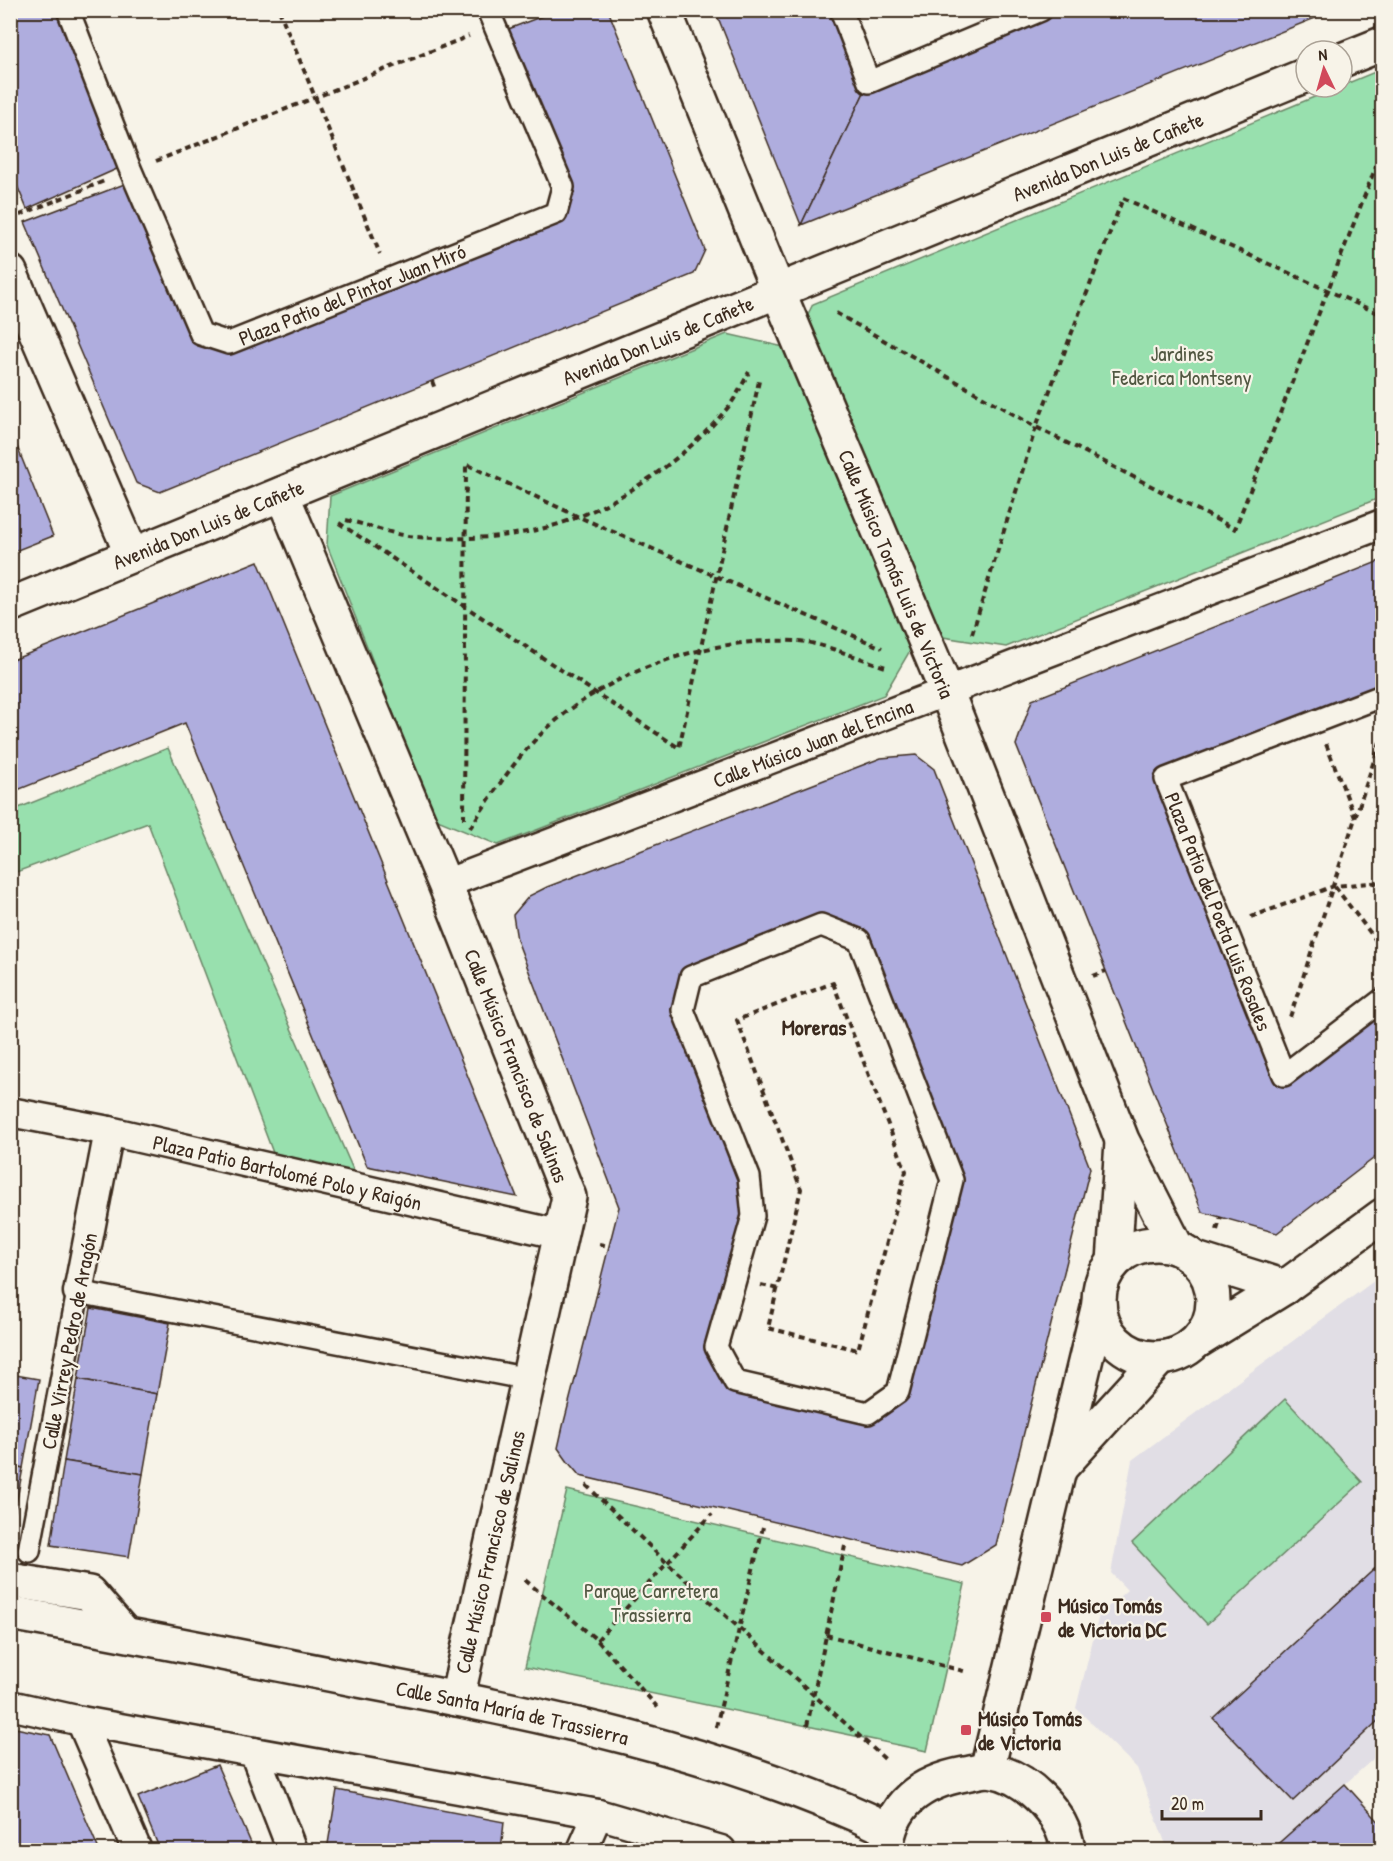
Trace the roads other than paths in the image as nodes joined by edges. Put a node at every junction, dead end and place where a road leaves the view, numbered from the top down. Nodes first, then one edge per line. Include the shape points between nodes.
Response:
1 (68, 10) edge
2 (664, 10) edge
3 (841, 10) edge
4 (1041, 10) edge
5 (491, 18) edge
6 (1383, 44) edge
7 (1354, 55) edge
8 (1294, 80) edge
9 (10, 272) edge
10 (778, 291) junction
11 (282, 494) junction
12 (1383, 524) edge
13 (132, 555) junction
14 (10, 605) edge
15 (946, 690) junction
16 (1383, 696) edge
17 (446, 884) junction
18 (1383, 1000) edge
19 (10, 1112) edge
20 (109, 1131) junction
21 (1122, 1140) junction
22 (1383, 1216) edge
23 (562, 1234) junction
24 (1195, 1248) junction
25 (1114, 1262) junction
26 (1285, 1287) junction
27 (78, 1292) junction
28 (1099, 1304) junction
29 (1199, 1340) junction
30 (1160, 1358) junction
31 (529, 1379) junction
32 (735, 1382) joint
33 (1058, 1470) junction
34 (29, 1551) dead end
35 (10, 1580) edge
36 (10, 1614) edge
37 (124, 1633) junction
38 (457, 1699) junction
39 (10, 1705) edge
40 (81, 1721) junction
41 (254, 1752) junction
42 (987, 1770) junction
43 (597, 1814) junction
44 (887, 1840) edge
45 (137, 1851) edge
46 (292, 1851) edge
47 (582, 1851) edge
48 (721, 1851) edge
49 (1068, 1851) edge

1 - 5 street, Plaza Patio del Pintor Juan Miró via 201,334 229,343 556,213 563,187
2 - 10 main road, Calle Músico Tomás Luis de Victoria
3 - 4 street via 869,82
6 - 7 main road
8 - 10 main road, Avenida Don Luis de Cañete
9 - 13 main road
10 - 11 main road, Avenida Don Luis de Cañete
10 - 15 main road, Calle Músico Tomás Luis de Victoria
11 - 13 main road, Avenida Don Luis de Cañete
11 - 17 main road, Calle Músico Francisco de Salinas
12 - 15 street, Calle Músico Juan del Encina
13 - 14 main road, Avenida Don Luis de Cañete
15 - 17 street, Calle Músico Juan del Encina
15 - 21 main road, Calle Músico Tomás Luis de Victoria
16 - 18 street, Plaza Patio del Poeta Luis Rosales via 1166,780 1284,1076
17 - 23 main road, Calle Músico Francisco de Salinas via 568,1197
19 - 20 street, Plaza Patio Bartolomé Polo y Raigón
20 - 23 street, Plaza Patio Bartolomé Polo y Raigón
20 - 27 street, Calle Virrey Pedro de Aragón
21 - 24 main road, Calle Músico Tomás Luis de Victoria
21 - 25 main road, Calle Músico Tomás Luis de Victoria
22 - 26 main road
23 - 31 main road, Calle Músico Francisco de Salinas
24 - 25 main road via 1154,1244 1132,1249
24 - 26 main road
24 - 29 main road via 1214,1299 1210,1321
25 - 28 main road via 1102,1281
26 - 29 main road
27 - 31 street
27 - 34 street, Calle Virrey Pedro de Aragón
28 - 30 main road via 1104,1326 1118,1344 1137,1355
28 - 33 main road
29 - 30 main road via 1181,1353
30 - 33 main road
31 - 38 main road, Calle Músico Francisco de Salinas
32 - 32 street via 867,1413 898,1392 952,1180 859,940 821,925 691,977 683,1010 749,1177 753,1216 716,1347
33 - 42 main road
35 - 37 main road via 89,1593
36 - 37 main road, Calle Santa María de Trassierra
37 - 38 main road, Calle Santa María de Trassierra
38 - 44 main road, Calle Santa María de Trassierra via 622,1735 847,1809
39 - 40 street
40 - 41 street
40 - 45 street
41 - 43 street
41 - 46 street
42 - 44 main road via 944,1778 908,1798
42 - 49 main road via 1040,1796 1066,1838
43 - 47 street
43 - 48 street

